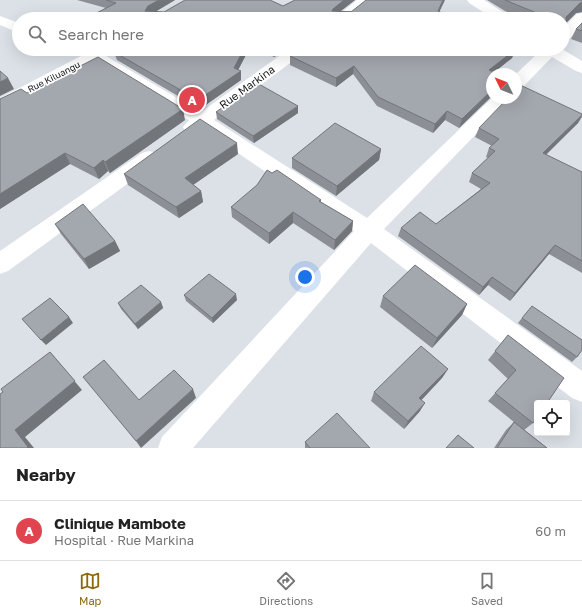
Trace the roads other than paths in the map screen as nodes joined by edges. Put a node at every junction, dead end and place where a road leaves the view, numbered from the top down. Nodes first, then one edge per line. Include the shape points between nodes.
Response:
1 (366, 0) edge
2 (474, 0) edge
3 (350, 12) edge
4 (493, 12) edge
5 (582, 17) edge
6 (0, 20) edge
7 (12, 25) edge
8 (570, 30) edge
9 (95, 56) edge
10 (106, 56) edge
11 (289, 56) edge
12 (544, 56) edge
13 (562, 56) edge
14 (582, 68) edge
15 (522, 78) edge
16 (496, 104) edge
17 (0, 105) edge
18 (202, 120) junction
19 (369, 230) junction
20 (0, 264) edge
21 (582, 388) edge
22 (173, 448) edge

1 - 3 street
2 - 4 street
5 - 8 street
6 - 7 street
9 - 17 street, Rue Kiluangu
10 - 18 street
11 - 18 street, Rue Markina
12 - 15 street
13 - 14 street
16 - 19 street
18 - 19 street
18 - 20 street, Rue Markina
19 - 21 street
19 - 22 street

